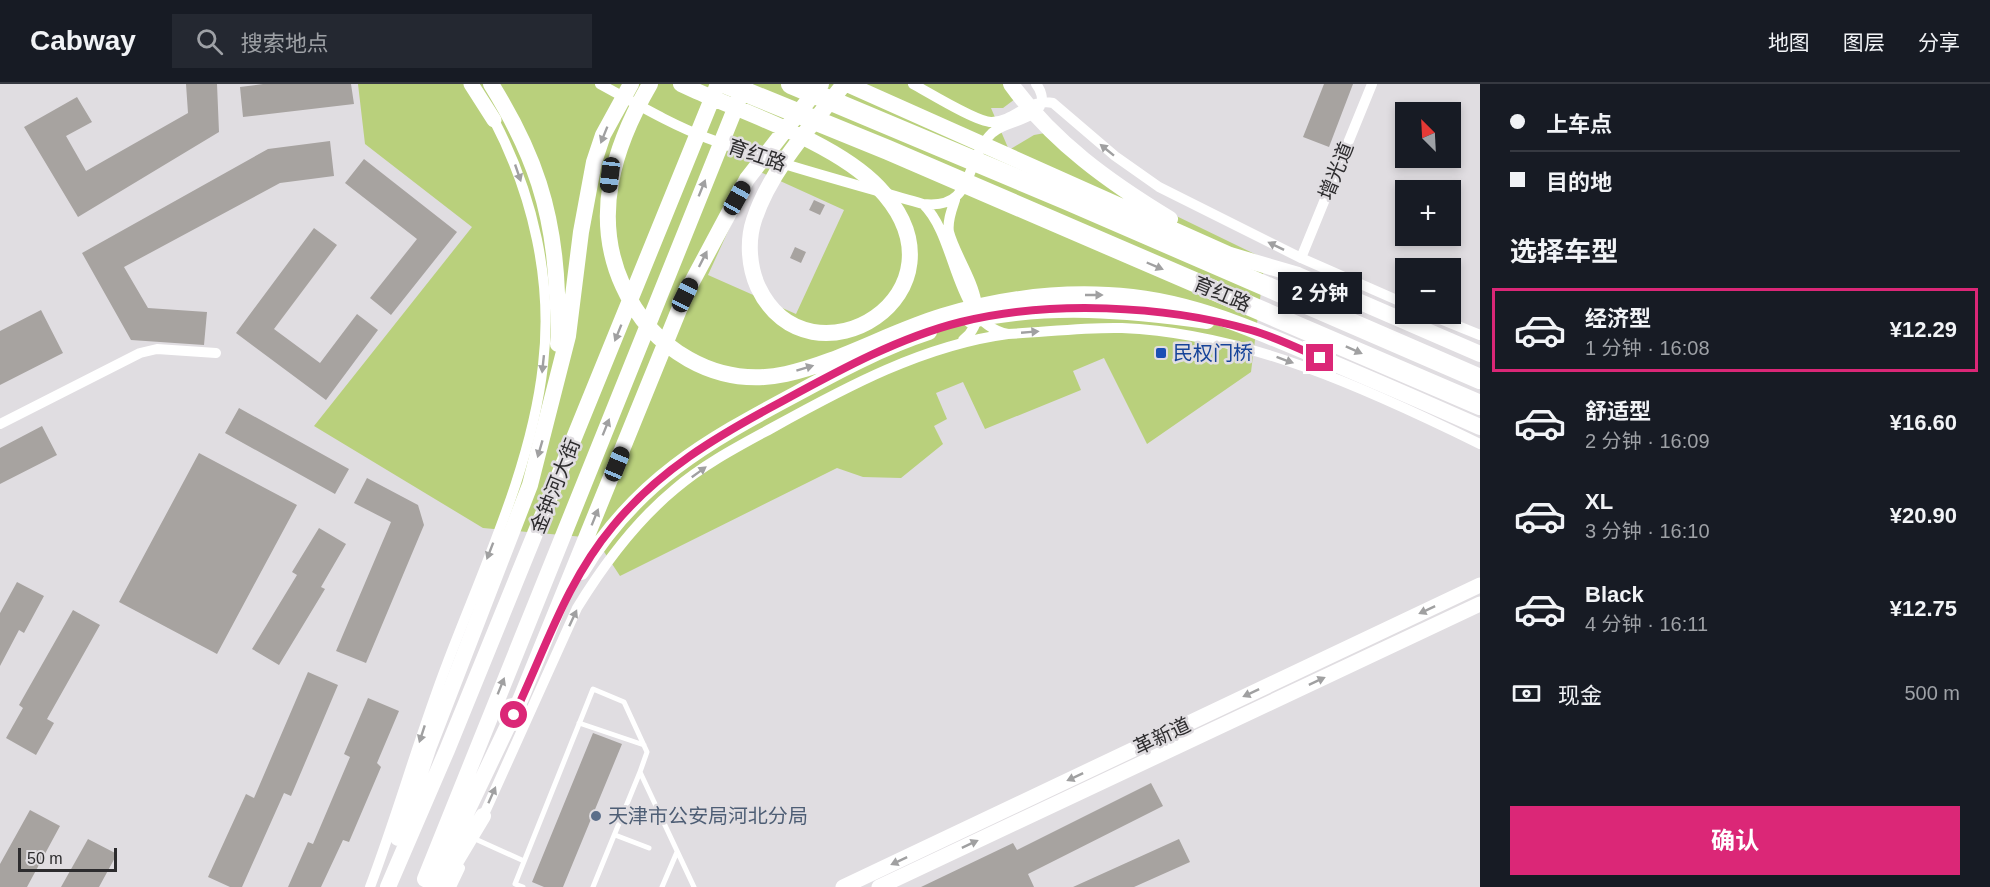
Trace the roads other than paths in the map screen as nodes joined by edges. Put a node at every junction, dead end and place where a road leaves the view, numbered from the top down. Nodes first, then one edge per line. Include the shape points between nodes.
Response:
1 (471, 84) edge
2 (490, 84) edge
3 (600, 84) edge
4 (631, 84) edge
5 (650, 84) edge
6 (681, 84) edge
7 (718, 84) edge
8 (726, 84) edge
9 (745, 84) edge
10 (791, 84) edge
11 (820, 84) edge
12 (845, 84) edge
13 (913, 84) edge
14 (1011, 84) edge
15 (1372, 84) edge
16 (1038, 86) edge
17 (1047, 102) junction
18 (979, 119) junction
19 (494, 120) joint
20 (988, 139) junction
21 (955, 200) junction
22 (922, 204) junction
23 (1230, 255) junction
24 (1301, 258) junction
25 (1395, 299) edge
26 (977, 315) junction
27 (1453, 324) edge
28 (1252, 331) junction
29 (1008, 334) junction
30 (1480, 335) edge
31 (960, 342) junction
32 (216, 353) dead end
33 (1480, 354) edge
34 (1480, 379) edge
35 (1480, 405) edge
36 (551, 413) junction
37 (0, 424) edge
38 (1480, 427) edge
39 (1480, 444) edge
40 (1480, 585) edge
41 (1480, 604) edge
42 (548, 633) junction
43 (579, 723) junction
44 (644, 745) junction
45 (640, 772) junction
46 (483, 816) junction
47 (615, 834) junction
48 (473, 838) junction
49 (649, 848) dead end
50 (677, 852) junction
51 (524, 861) junction
52 (370, 887) edge
53 (382, 887) edge
54 (388, 887) edge
55 (422, 887) edge
56 (431, 887) edge
57 (441, 887) edge
58 (451, 887) edge
59 (523, 887) edge
60 (593, 887) edge
61 (662, 887) edge
62 (694, 887) edge
63 (843, 887) edge
64 (879, 887) edge

1 - 19 street
2 - 36 main road via 532,160 553,234 559,335
3 - 22 street, 育红路 via 707,138
4 -> 36 main road via 603,135 594,162 568,336
5 -> 28 main road via 628,124 610,175 610,244 620,279 643,322 672,350 704,368 748,376 786,374 945,315 1036,297 1107,295 1155,299 1214,314
6 - 12 main road via 800,137 810,142 833,154 871,180 893,204 909,244 903,287 874,320 835,332 808,330 779,315 755,280 750,251 754,220 768,190 795,148 802,139 809,130 816,121
7 -> 54 main road, 金钟河大街
8 -> 35 highway, 育红路
55 -> 9 main road, 金钟河大街
10 - 34 highway, 育红路
42 -> 11 main road via 704,256 747,179
12 - 23 main road
13 - 18 street
14 - 23 main road via 1046,126 1093,169
15 - 24 street, 增光道
16 - 17 street
17 - 18 street via 998,121
17 - 20 street
24 -> 17 street via 1159,187
18 - 20 street
19 -> 52 street, 金钟河大街 via 521,180 539,248 545,308 543,366 524,451 501,524 435,696
20 - 21 street
21 - 22 street, 育红路 via 940,206
21 - 26 street via 949,231 972,288
22 - 26 street via 941,230
23 - 33 main road via 1298,275
24 - 25 street
26 - 29 street via 989,327
26 - 31 street via 976,325
27 - 30 street
28 - 38 main road
28 - 42 main road via 1144,312 1061,308 1010,312 916,336 726,431 655,481 591,555
29 - 31 street
29 -> 39 street via 1124,328 1215,340 1280,357
46 -> 31 street via 577,608 644,517 711,463 850,387
32 - 37 street via 157,349 140,352
36 -> 53 main road via 530,485 429,746
40 -> 63 street, 革新道
64 -> 41 street, 革新道
42 - 56 main road
43 - 44 lane
43 - 44 lane via 593,689 624,702
43 - 51 lane
44 - 45 lane via 647,752
45 - 47 lane
45 - 50 lane
46 - 48 street
46 - 57 main road
47 - 49 lane
47 - 60 lane
48 - 51 lane
48 - 58 street
50 - 61 lane
50 - 62 lane
51 - 59 lane via 514,884

